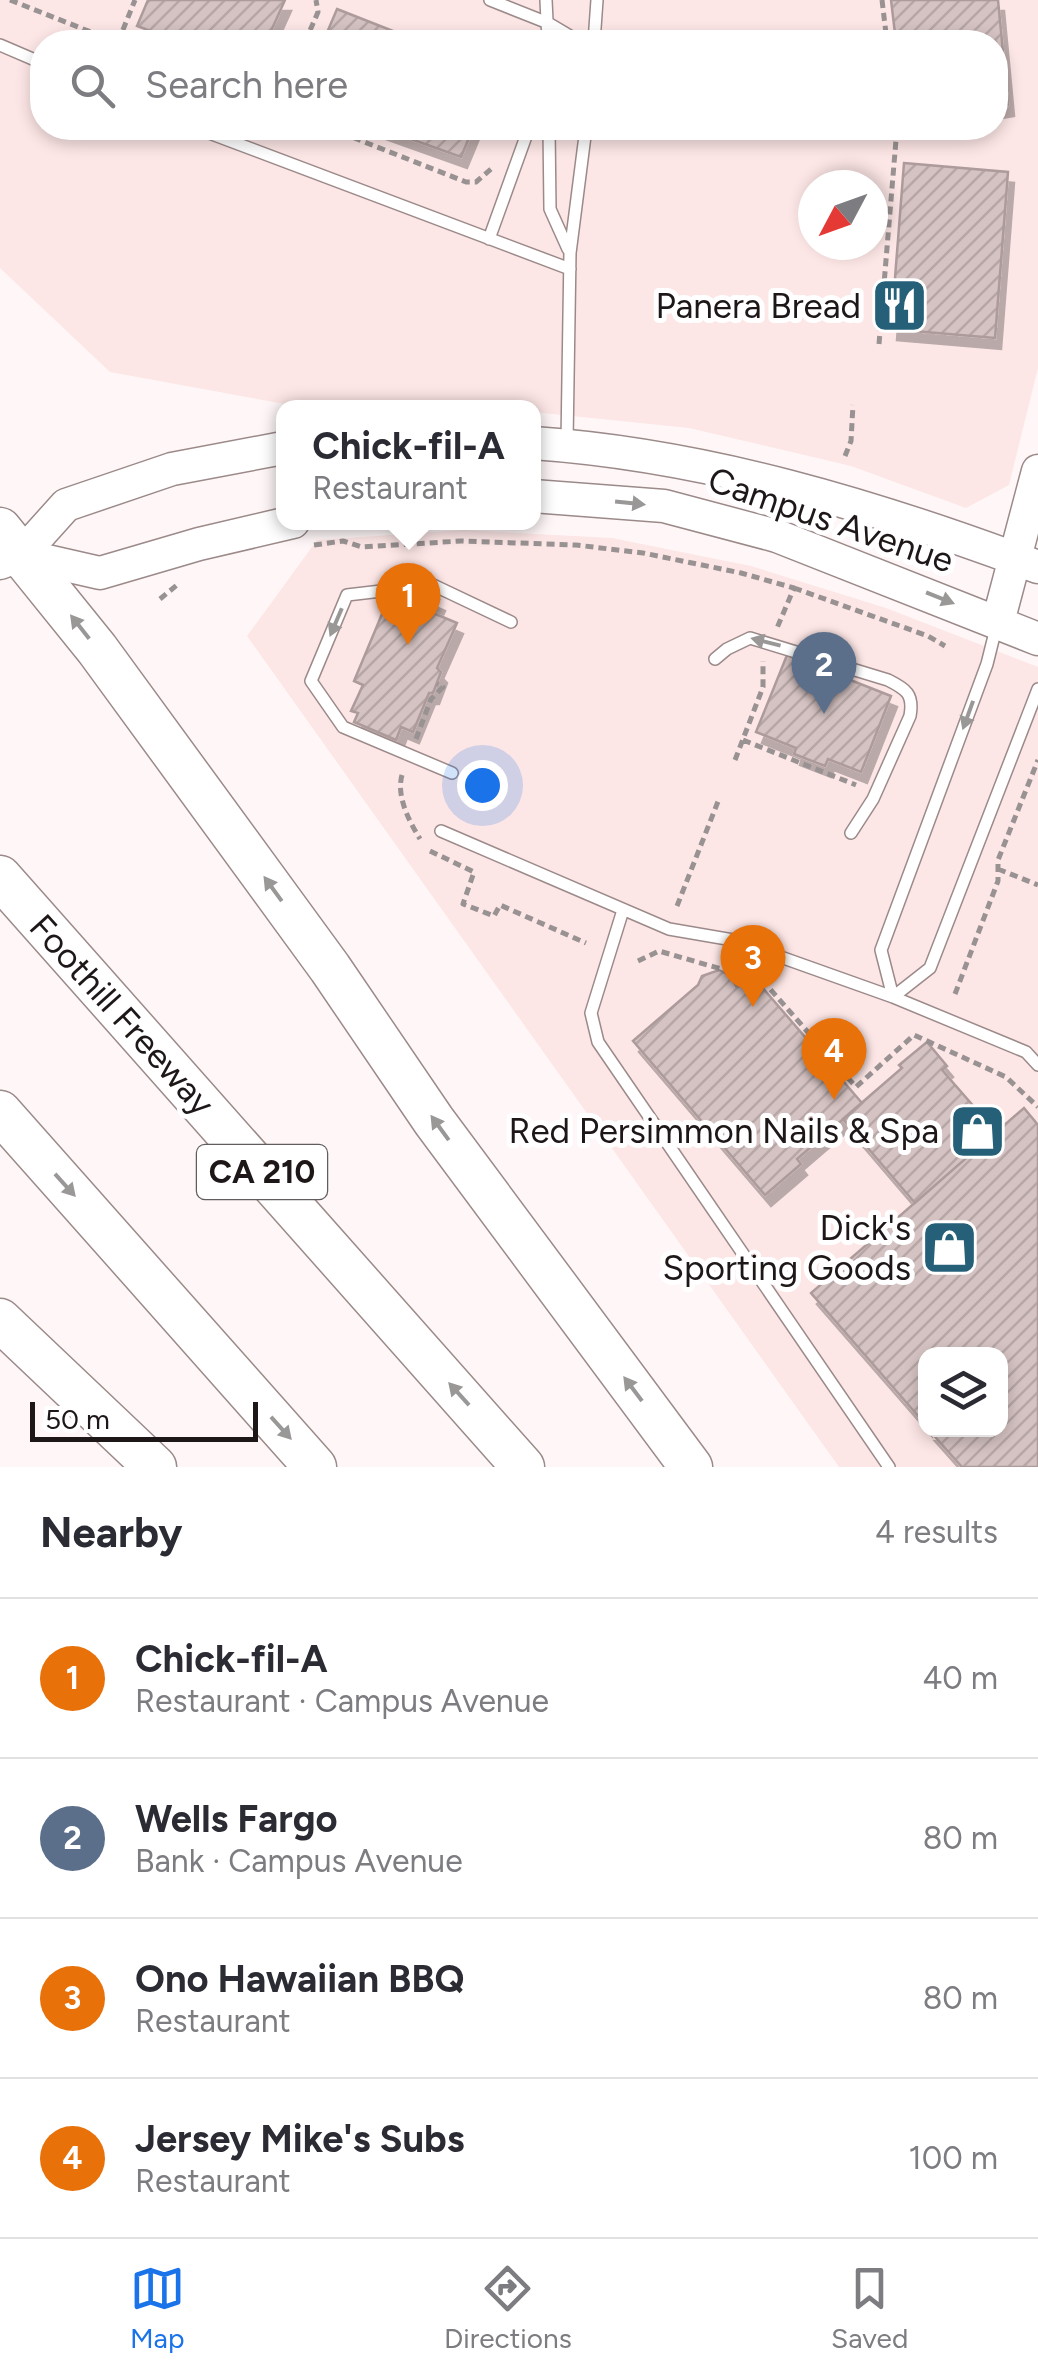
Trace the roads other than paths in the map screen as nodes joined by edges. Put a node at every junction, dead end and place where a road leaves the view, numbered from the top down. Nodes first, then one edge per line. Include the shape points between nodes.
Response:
1 (490, 0) edge
2 (546, 0) edge
3 (596, 0) edge
4 (548, 23) junction
5 (548, 30) edge
6 (560, 30) edge
7 (595, 30) edge
8 (0, 45) edge
9 (30, 58) edge
10 (228, 140) edge
11 (525, 140) edge
12 (549, 140) edge
13 (584, 140) edge
14 (490, 239) junction
15 (570, 253) junction
16 (570, 270) junction
17 (541, 443) edge
18 (566, 445) junction
19 (276, 449) edge
20 (1038, 471) edge
21 (541, 497) edge
22 (296, 535) edge
23 (7, 549) edge
24 (1026, 563) edge
25 (511, 622) dead end
26 (998, 622) junction
27 (1038, 639) edge
28 (716, 659) dead end
29 (1038, 689) edge
30 (452, 773) dead end
31 (441, 831) dead end
32 (851, 834) dead end
33 (0, 877) edge
34 (623, 910) junction
35 (892, 996) junction
36 (1038, 1065) edge
37 (0, 1112) edge
38 (0, 1320) edge
39 (155, 1467) edge
40 (315, 1467) edge
41 (524, 1467) edge
42 (692, 1467) edge
43 (888, 1467) edge

1 - 4 lane
2 - 4 lane
3 - 7 lane
4 - 5 lane
4 - 6 lane
8 - 9 lane
10 - 14 lane
11 - 14 lane
12 - 15 lane via 550,208
13 - 15 lane
14 - 16 lane
15 - 16 lane
16 - 18 lane
17 - 18 main road, Campus Avenue
18 - 24 main road, Campus Avenue via 732,470
19 - 23 main road via 172,470 66,504
20 - 24 main road
21 -> 26 main road, Campus Avenue via 664,506 777,536
22 - 23 main road via 200,544 100,574
42 -> 23 highway via 434,1121 98,649
24 - 26 main road
25 -> 30 lane via 433,586 347,595 311,681 343,727
26 - 27 main road, Campus Avenue
26 -> 35 lane via 881,950
32 -> 28 lane via 910,716 906,690 750,638
29 - 35 lane via 930,968
31 - 34 lane
41 -> 33 highway, Foothill Freeway / CA 210
34 - 35 lane via 668,929 734,940
34 - 43 lane via 591,1013 598,1042
35 - 36 lane via 1026,1052
37 -> 40 highway
38 - 39 highway

